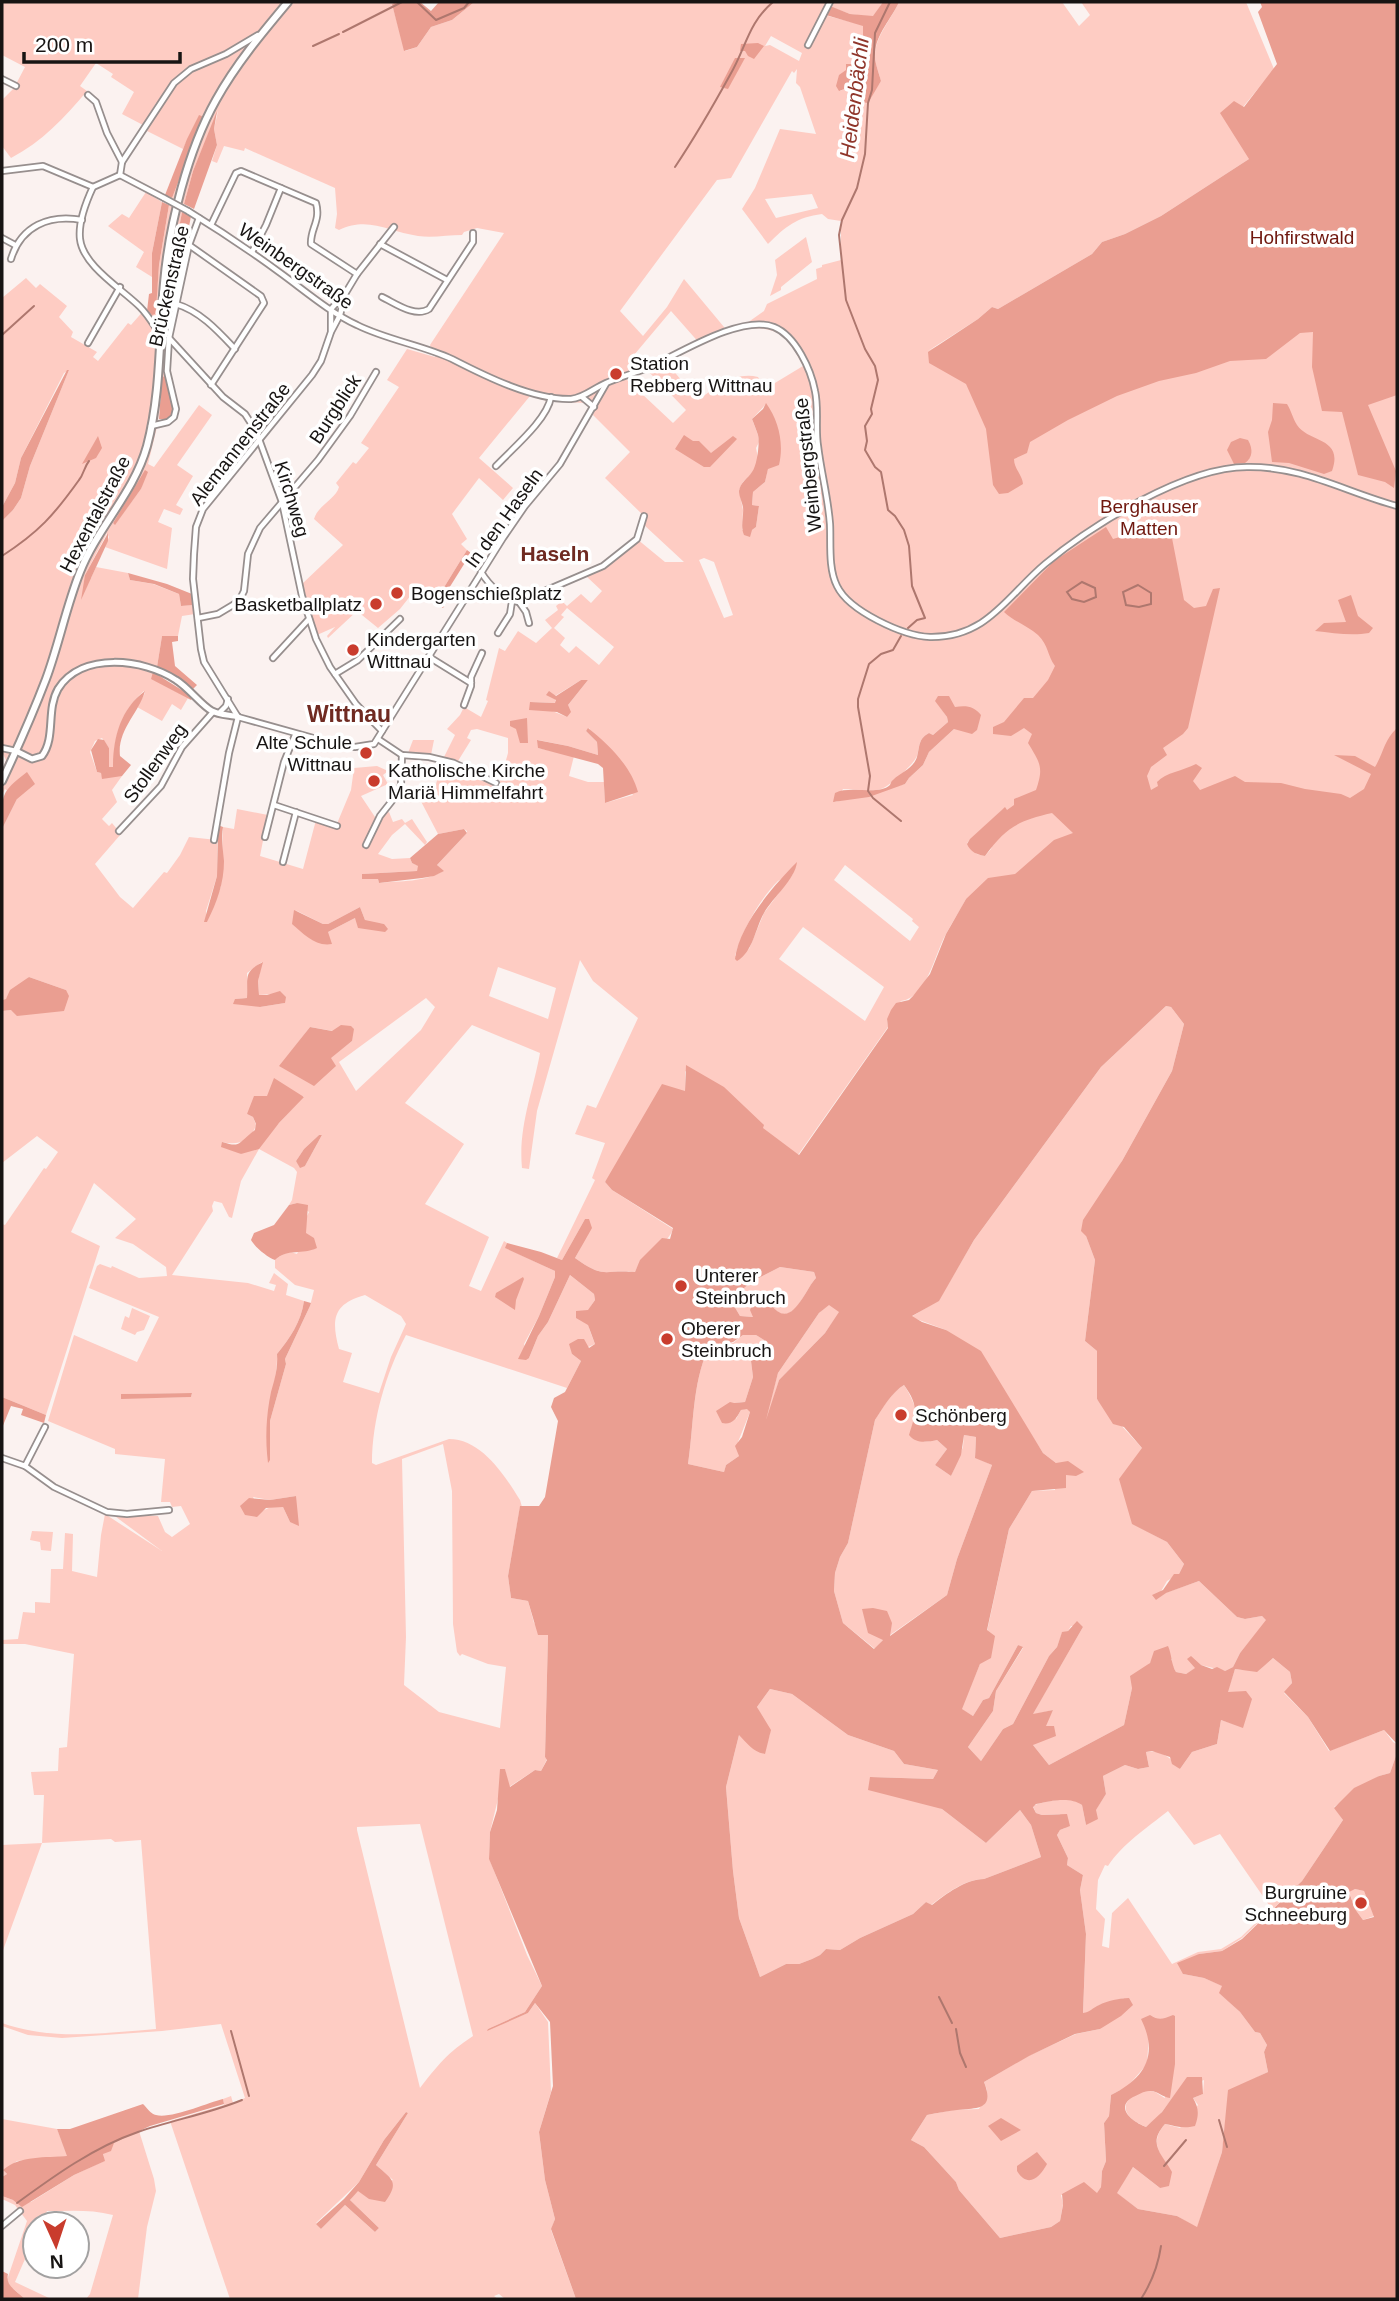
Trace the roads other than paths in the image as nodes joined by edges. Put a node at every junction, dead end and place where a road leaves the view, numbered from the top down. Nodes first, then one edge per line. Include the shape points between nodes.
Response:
1 (288, 2) edge
2 (830, 2) edge
3 (262, 33) junction
4 (808, 45) dead end
5 (226, 54) junction
6 (240, 62) junction
7 (2, 79) edge
8 (16, 86) dead end
9 (88, 95) dead end
10 (122, 162) junction
11 (2, 171) edge
12 (120, 175) junction
13 (93, 187) junction
14 (281, 188) junction
15 (199, 218) junction
16 (82, 219) junction
17 (211, 225) junction
18 (394, 227) dead end
19 (473, 233) dead end
20 (2, 238) edge
21 (380, 244) junction
22 (15, 245) junction
23 (189, 245) junction
24 (252, 252) junction
25 (11, 259) dead end
26 (357, 274) junction
27 (447, 280) junction
28 (120, 287) junction
29 (345, 294) junction
30 (382, 296) dead end
31 (176, 304) junction
32 (331, 309) junction
33 (340, 315) junction
34 (331, 332) junction
35 (160, 334) junction
36 (169, 338) junction
37 (88, 343) dead end
38 (234, 349) junction
39 (376, 372) dead end
40 (606, 383) junction
41 (211, 384) junction
42 (551, 397) junction
43 (582, 397) junction
44 (594, 407) junction
45 (151, 426) junction
46 (259, 440) junction
47 (496, 466) dead end
48 (282, 502) junction
49 (1397, 506) edge
50 (644, 516) dead end
51 (481, 572) junction
52 (512, 601) junction
53 (519, 602) junction
54 (198, 618) junction
55 (309, 619) junction
56 (400, 619) dead end
57 (529, 623) dead end
58 (498, 634) dead end
59 (482, 653) dead end
60 (273, 657) dead end
61 (429, 657) junction
62 (335, 674) junction
63 (471, 683) junction
64 (228, 698) junction
65 (464, 705) dead end
66 (213, 712) junction
67 (220, 712) junction
68 (238, 717) junction
69 (382, 731) junction
70 (295, 734) junction
71 (379, 739) junction
72 (2, 748) edge
73 (16, 751) junction
74 (402, 755) junction
75 (2, 781) edge
76 (496, 783) dead end
77 (274, 805) junction
78 (296, 812) junction
79 (337, 826) dead end
80 (119, 831) dead end
81 (265, 837) dead end
82 (214, 840) dead end
83 (366, 845) dead end
84 (284, 862) dead end
85 (45, 1427) dead end
86 (2, 1458) edge
87 (25, 1466) junction
88 (169, 1510) dead end
89 (20, 2211) dead end
90 (2, 2226) edge

1 - 3 main road, Hexentalstraße
2 - 4 street
3 - 5 street, Hexentalstraße
3 - 6 main road, Hexentalstraße
5 - 6 street
5 - 10 street, Hexentalstraße via 191,69 174,83
6 - 35 main road, Hexentalstraße via 203,126 183,184 170,237
7 - 8 street
9 - 10 street via 96,102
10 - 12 street, Hexentalstraße
11 - 13 street via 43,166
12 - 13 street
12 - 15 street, Weinbergstraße, bridge
13 - 16 street
14 - 17 street via 238,171
14 - 24 street
14 - 26 street via 316,203 318,220 311,244
15 - 17 street, Weinbergstraße
15 - 23 street, Brückenstraße
16 - 22 street via 37,224
16 - 28 street via 80,239 85,255
17 - 24 street, Weinbergstraße
18 - 21 street, Alemannenstraße
19 - 27 street via 473,242
20 - 22 street
21 - 26 street, Alemannenstraße
21 - 27 street
22 - 25 street
23 - 31 street, Brückenstraße
23 - 38 street via 263,298 262,307
24 - 32 street, Weinbergstraße
26 - 29 street, Alemannenstraße
27 - 30 street via 424,313
28 - 35 street
28 - 37 street
29 - 32 street, Alemannenstraße
29 - 33 street, Alemannenstraße
31 - 36 street, Brückenstraße
31 - 38 street via 216,329
32 - 33 street, Weinbergstraße
32 - 34 street, Alemannenstraße
33 - 34 street, Alemannenstraße
33 - 42 street, Weinbergstraße via 485,376
34 - 46 street, Alemannenstraße via 312,375
35 - 45 main road, Hexentalstraße
36 - 41 street, Kirchweg
36 - 45 street, Brückenstraße via 167,371 176,409 168,422
38 - 41 street
39 - 48 street, Burgblick via 350,416
40 - 43 street, Weinbergstraße
40 - 44 street, In den Haseln
40 - 49 street, Weinbergstraße via 735,329 761,325 789,337 815,391 816,434 836,585 881,623 912,635 952,635 988,619 1073,543 1161,490 1208,472 1284,469
41 - 46 street, Kirchweg via 245,414
42 - 43 street, Weinbergstraße
42 - 47 street via 538,422
43 - 44 street
44 - 51 street, In den Haseln via 560,464
45 - 73 main road, Hexentalstraße via 140,466 79,573 47,677
46 - 48 street, Kirchweg
46 - 54 street, Alemannenstraße via 203,509 196,527 193,579
48 - 54 street, Burgblick via 251,546 240,598 218,614
48 - 55 street, Kirchweg
50 - 53 street via 637,539 603,566
51 - 52 street
51 - 61 street, In den Haseln
52 - 53 street
52 - 58 street
53 - 57 street
54 - 64 street, Alemannenstraße via 204,662
55 - 60 street
55 - 62 street, Kirchweg
56 - 62 street via 358,660
59 - 63 street
61 - 63 street
61 - 69 street, In den Haseln
62 - 69 street, Kirchweg
63 - 65 street
64 - 67 street
64 - 68 street, Alemannenstraße
66 - 67 street
66 - 73 street via 161,671 123,663 91,667 72,675 56,693 49,743 42,756 32,759
66 - 80 street, Stollenweg via 182,747 161,786
67 - 68 street
68 - 70 street
68 - 82 street
69 - 71 street, In den Haseln
70 - 71 street via 355,747
70 - 77 street
71 - 74 street
72 - 73 street
73 - 75 main road, Hexentalstraße
74 - 76 street via 454,763
74 - 83 street via 399,792
77 - 78 street
77 - 81 street
78 - 79 street
78 - 84 street
85 - 87 street
86 - 87 street
87 - 88 street via 107,1512
89 - 90 street

